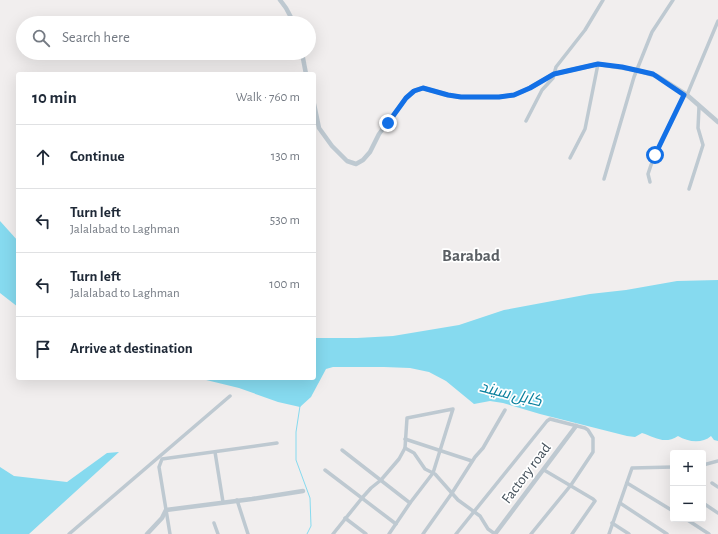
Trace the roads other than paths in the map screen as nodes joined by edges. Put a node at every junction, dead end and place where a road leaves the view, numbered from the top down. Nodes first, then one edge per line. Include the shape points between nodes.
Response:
1 (280, 0) edge
2 (603, 0) edge
3 (673, 0) edge
4 (290, 16) edge
5 (718, 22) edge
6 (303, 60) edge
7 (598, 64) junction
8 (637, 70) junction
9 (306, 72) edge
10 (554, 74) junction
11 (685, 95) junction
12 (699, 107) junction
13 (316, 114) edge
14 (526, 121) dead end
15 (718, 122) edge
16 (570, 158) dead end
17 (604, 179) dead end
18 (650, 182) dead end
19 (689, 189) dead end
20 (230, 396) dead end
21 (505, 410) dead end
22 (576, 426) junction
23 (406, 439) junction
24 (277, 443) dead end
25 (405, 448) junction
26 (342, 450) dead end
27 (439, 450) junction
28 (215, 452) junction
29 (472, 461) junction
30 (717, 462) edge
31 (706, 464) edge
32 (670, 467) edge
33 (325, 470) dead end
34 (544, 470) junction
35 (433, 473) junction
36 (381, 480) junction
37 (627, 483) junction
38 (712, 483) dead end
39 (571, 485) junction
40 (718, 487) edge
41 (303, 490) dead end
42 (452, 493) junction
43 (362, 498) junction
44 (237, 500) junction
45 (223, 502) junction
46 (410, 503) junction
47 (620, 503) junction
48 (706, 505) edge
49 (670, 509) edge
50 (166, 510) junction
51 (474, 511) junction
52 (718, 513) edge
53 (345, 518) junction
54 (691, 522) edge
55 (214, 523) dead end
56 (612, 523) junction
57 (396, 524) junction
58 (69, 534) edge
59 (147, 534) edge
60 (170, 534) edge
61 (218, 534) edge
62 (248, 534) edge
63 (333, 534) edge
64 (366, 534) edge
65 (389, 534) edge
66 (423, 534) edge
67 (456, 534) edge
68 (495, 534) edge
69 (531, 534) edge
70 (572, 534) edge
71 (609, 534) edge
72 (628, 534) edge
73 (667, 534) edge
74 (709, 534) edge

1 - 4 street
2 - 10 street via 585,30 556,66
3 - 8 street via 652,32
5 - 11 street
6 - 9 street
7 - 8 street
7 - 10 street
7 - 16 street via 585,129
8 - 11 street via 657,76
8 - 17 street
10 - 13 street via 514,95 499,97 461,97 423,88 414,91 379,134 370,152 356,164 347,162 332,146 319,128
10 - 14 street via 542,90
11 - 12 street
11 - 18 street via 651,165 648,174
12 - 15 street
12 - 19 street via 698,128 703,145
20 - 58 street
21 - 29 street via 483,448
22 - 34 street, Factory road
22 - 39 street via 588,430 593,438 594,449
22 - 51 street via 550,419 547,421
23 - 25 street
23 - 27 street
23 - 27 street via 407,418 453,409
24 - 28 street
25 - 35 street via 412,451 426,469
25 - 36 street
26 - 36 street
27 - 29 street
27 - 35 street
28 - 45 street
28 - 50 street via 162,459 159,467
29 - 42 street
30 - 31 street
32 - 37 street via 632,468
33 - 43 street
34 - 39 street
34 - 68 street, Factory road
35 - 42 street
35 - 46 street
36 - 43 street
36 - 46 street
37 - 47 street
37 - 49 street
38 - 40 street
39 - 69 street
39 - 70 street via 595,501
41 - 44 street
42 - 51 street via 463,505
42 - 66 street
43 - 53 street
43 - 57 street
44 - 45 street
44 - 62 street
45 - 50 street
46 - 57 street
47 - 56 street
47 - 73 street
48 - 52 street
50 - 59 street
50 - 60 street
51 - 67 street
51 - 68 street
53 - 63 street
53 - 64 street
54 - 74 street
55 - 61 street
56 - 71 street
56 - 72 street
57 - 65 street

